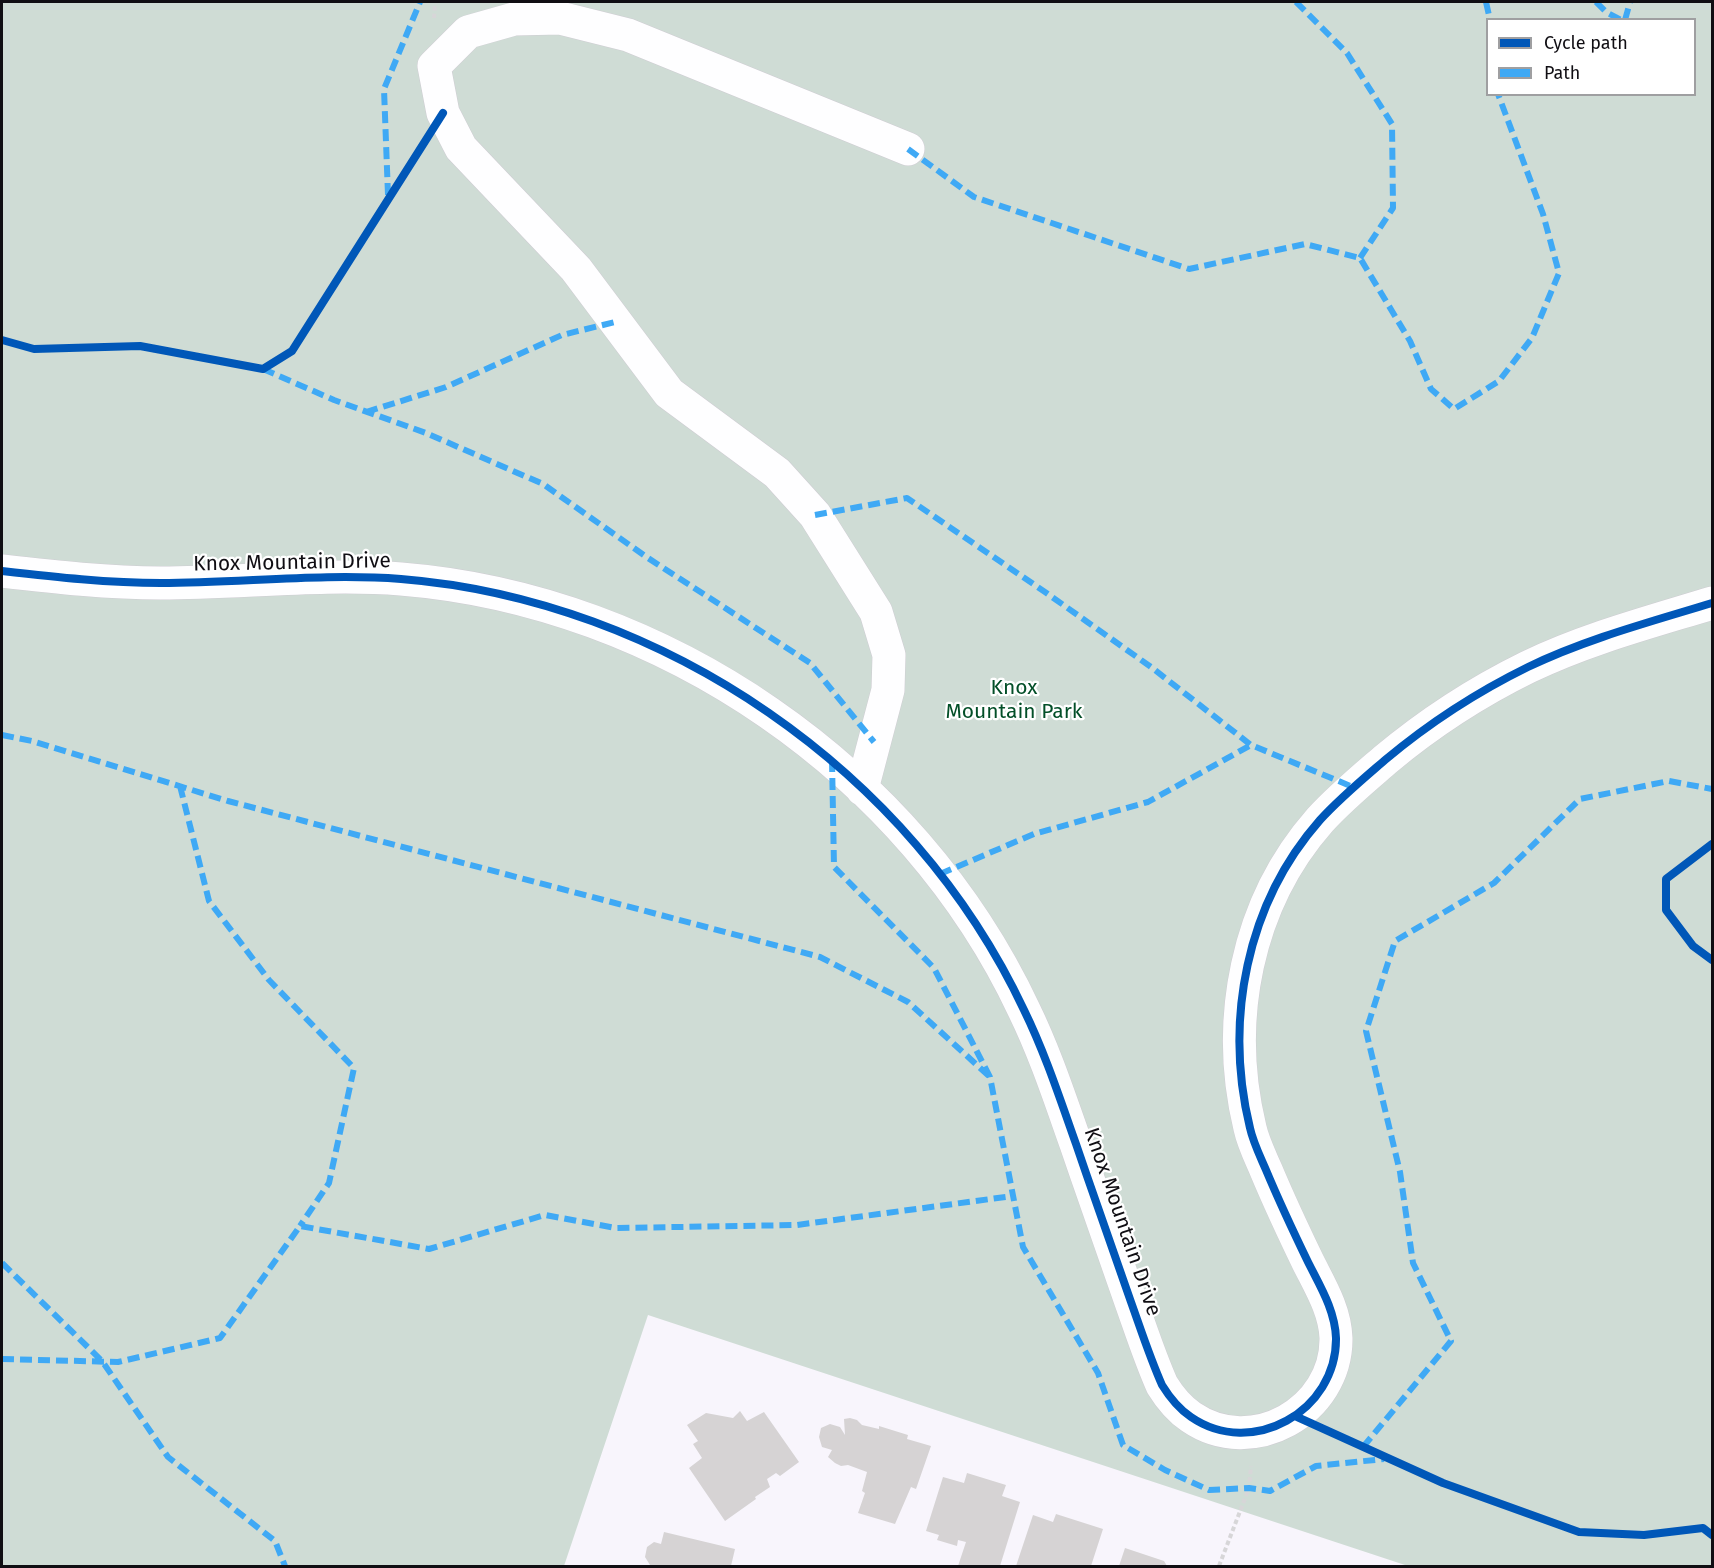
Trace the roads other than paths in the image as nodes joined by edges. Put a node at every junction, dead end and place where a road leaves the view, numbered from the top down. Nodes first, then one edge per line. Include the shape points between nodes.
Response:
1 (908, 149) dead end
2 (2, 571) edge
3 (1713, 603) edge
4 (862, 789) junction

1 - 4 street via 628,35 560,18 514,20 468,32 434,66 443,113 461,148 576,268 669,393 777,473 815,515 876,612 889,655 888,690
2 - 4 street, Knox Mountain Drive via 160,583 324,576 402,579 480,590 546,606 631,636 702,670 769,712 832,760
3 - 4 street, Knox Mountain Drive via 1593,639 1528,667 1466,701 1407,741 1353,788 1319,821 1291,859 1252,945 1242,991 1238,1039 1241,1086 1250,1132 1331,1310 1336,1340 1325,1383 1307,1407 1282,1424 1253,1432 1222,1431 1193,1419 1161,1385 1054,1081 1024,1008 985,939 940,874

